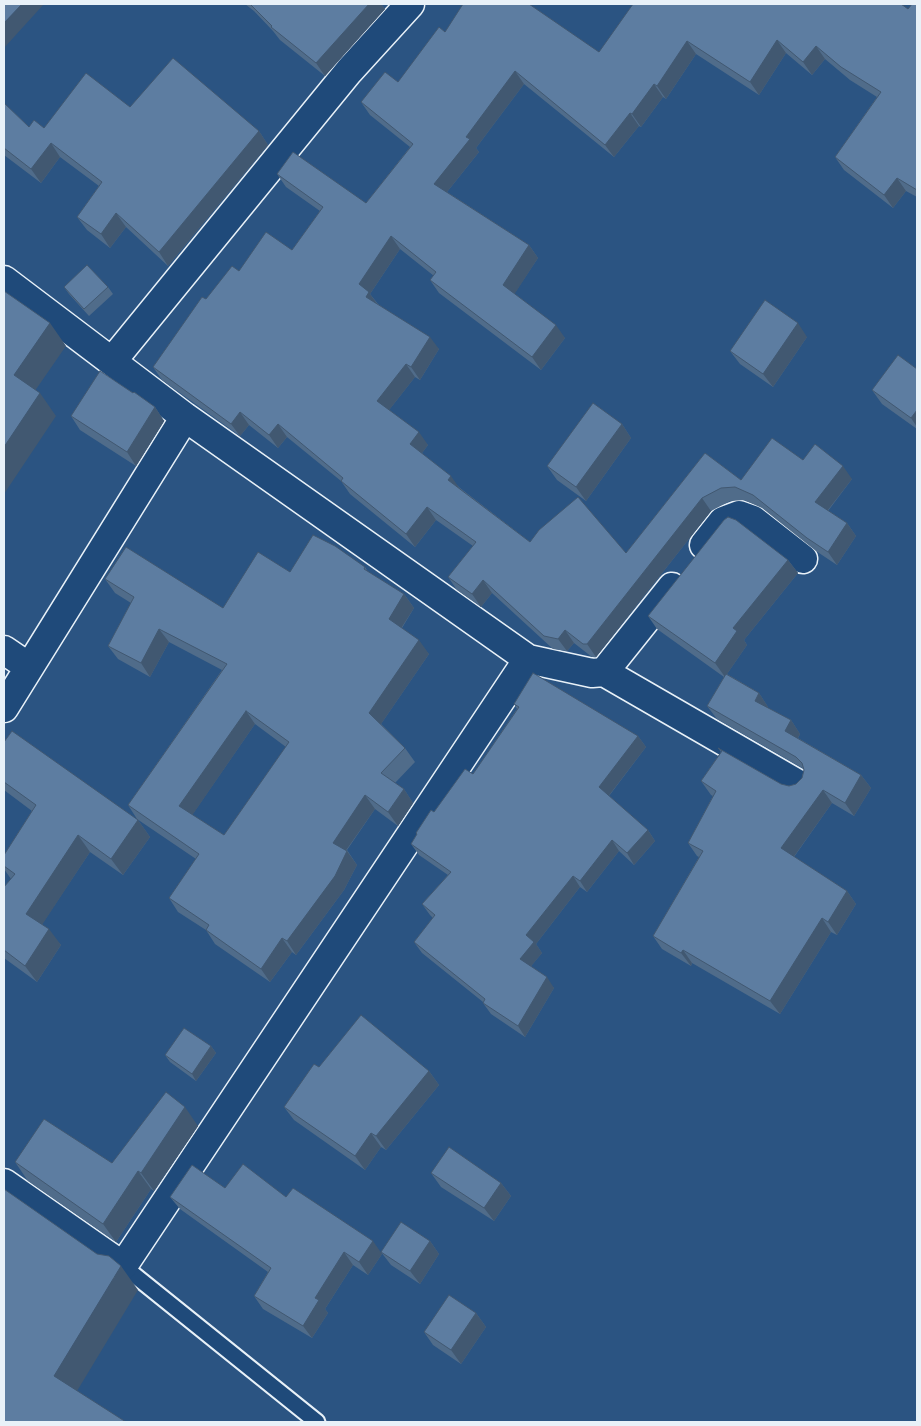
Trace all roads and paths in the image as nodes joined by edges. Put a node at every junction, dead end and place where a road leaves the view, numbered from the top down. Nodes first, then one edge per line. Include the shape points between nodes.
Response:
1 (410, 4) edge
2 (4, 280) edge
3 (113, 360) junction
4 (186, 416) junction
5 (803, 559) dead end
6 (4, 650) edge
7 (528, 659) junction
8 (29, 667) junction
9 (604, 672) junction
10 (4, 708) edge
11 (798, 784) edge
12 (4, 1183) edge
13 (123, 1266) junction
14 (317, 1422) edge

1 - 3 street via 349,71
2 - 3 street
3 - 4 street
4 - 7 street
4 - 8 street
5 - 9 street via 752,520 739,515 723,522
6 - 8 street
7 - 9 street via 592,673
7 - 13 street
8 - 10 street
9 - 11 street
12 - 13 street
13 - 14 lane

